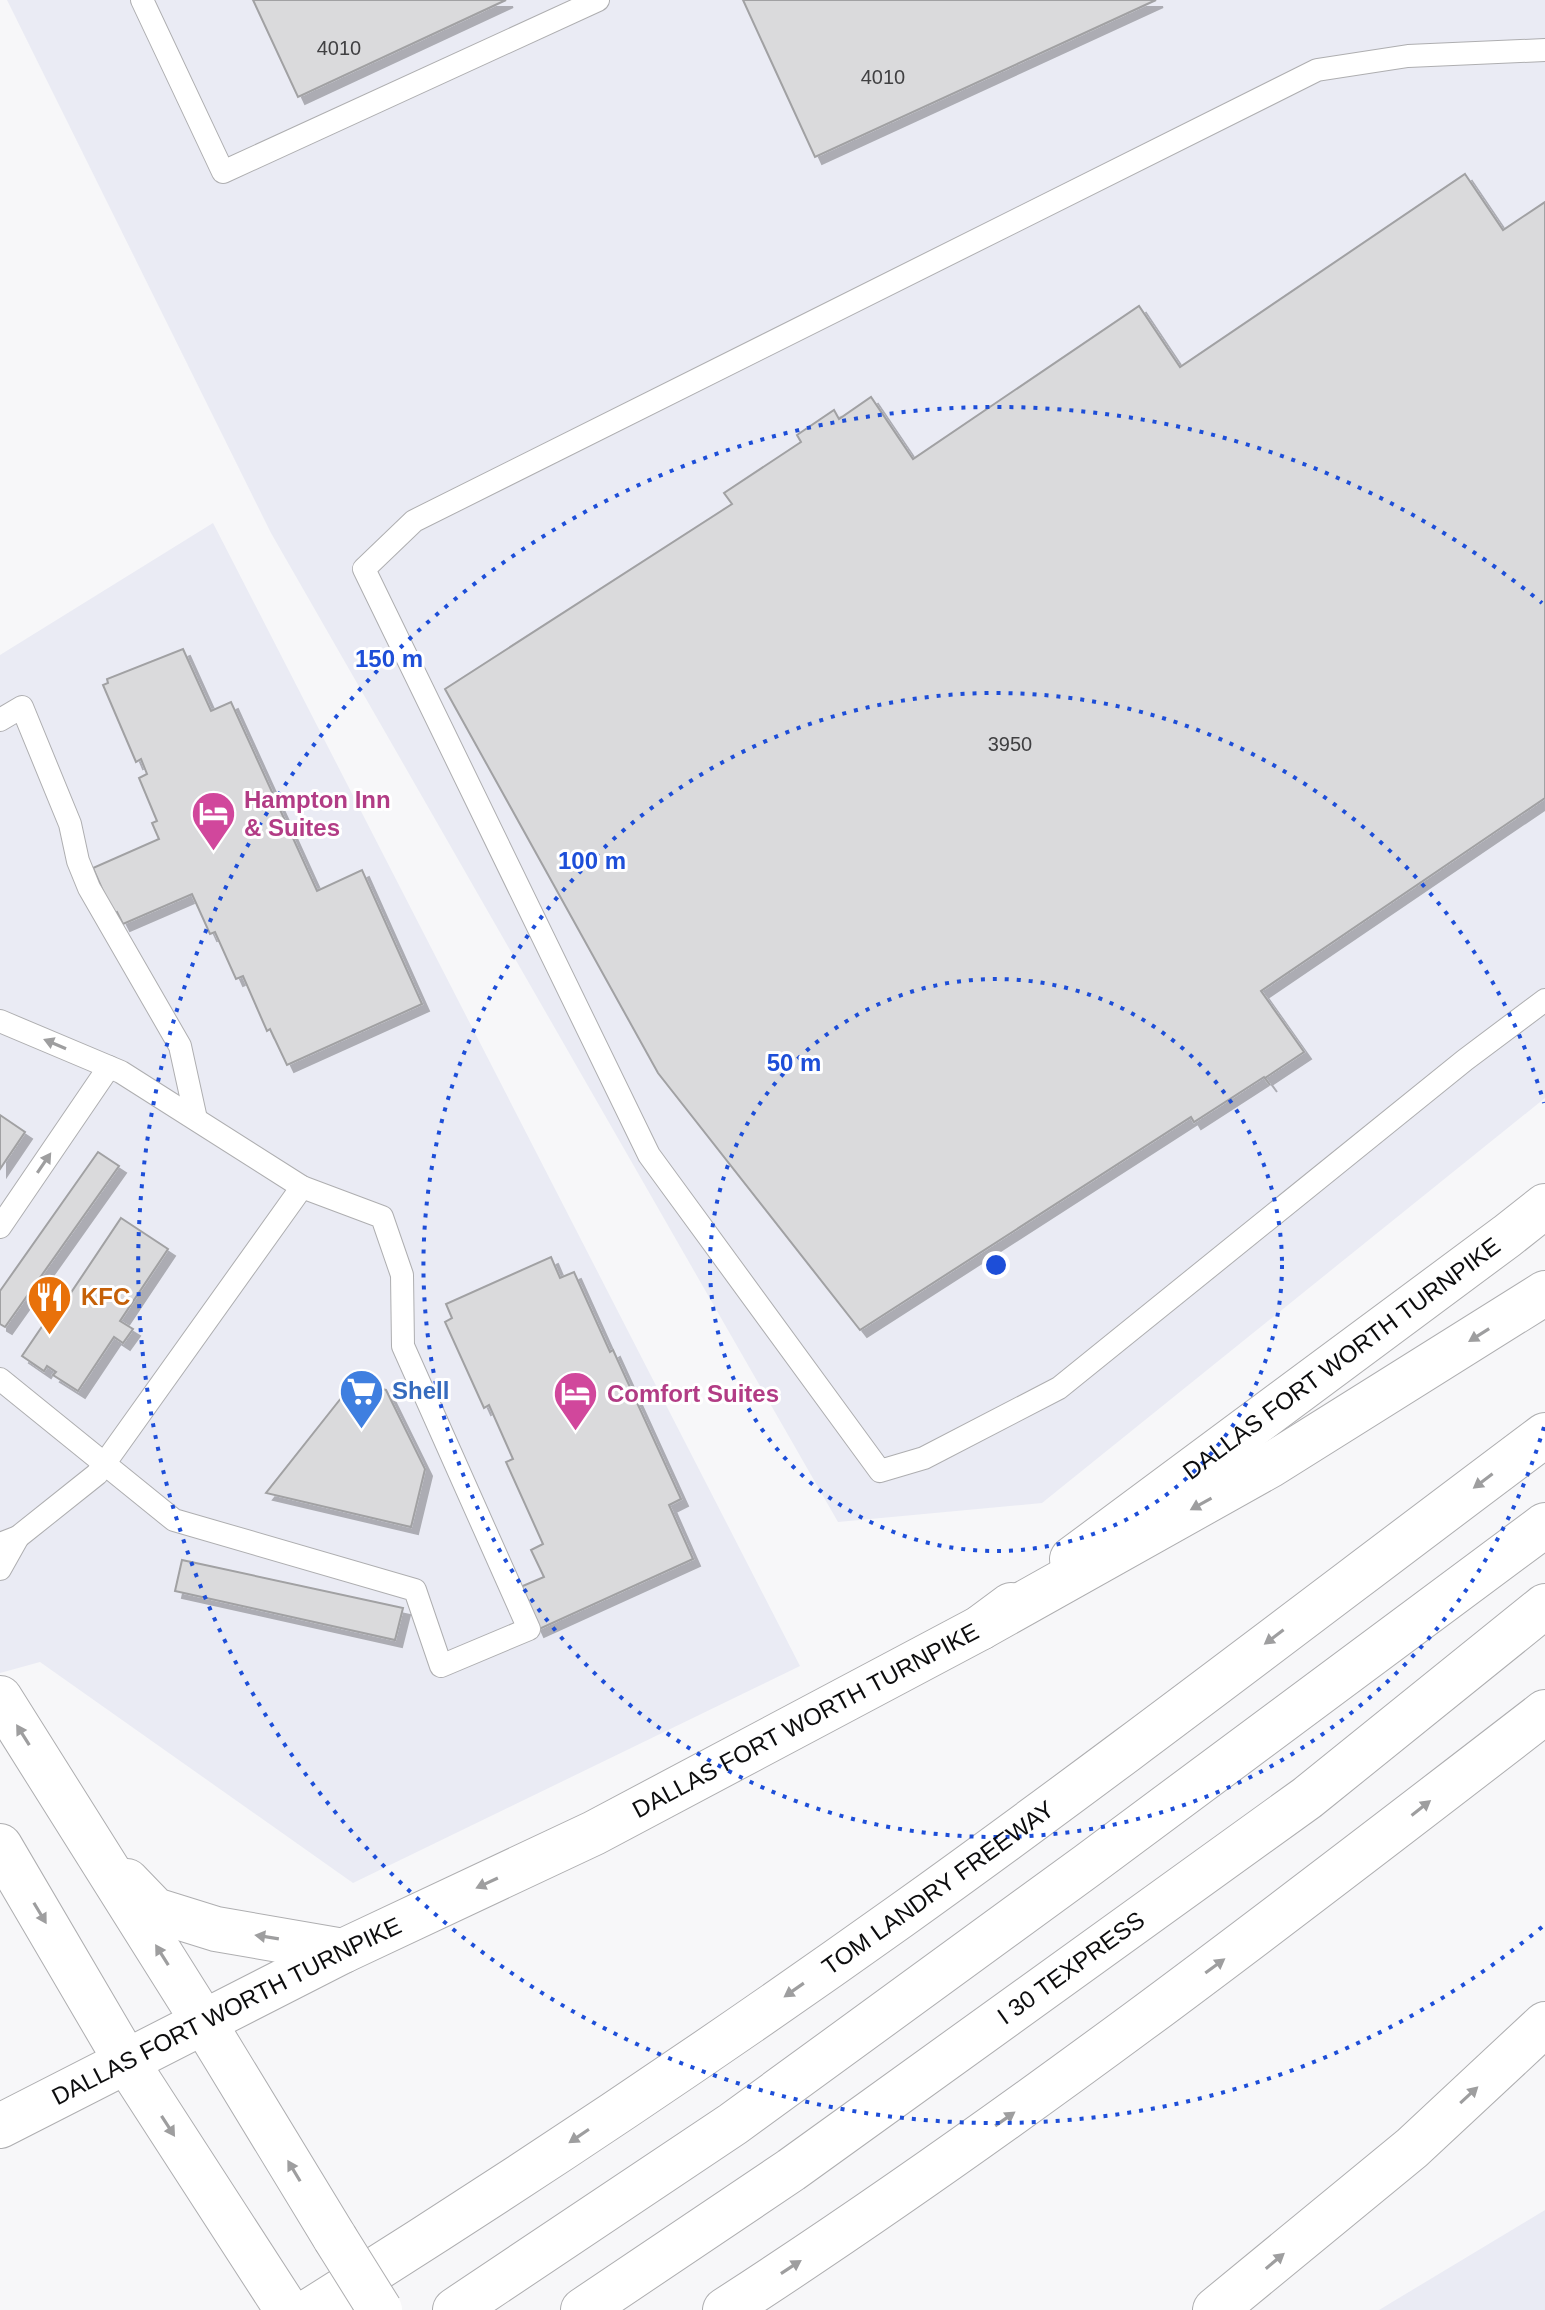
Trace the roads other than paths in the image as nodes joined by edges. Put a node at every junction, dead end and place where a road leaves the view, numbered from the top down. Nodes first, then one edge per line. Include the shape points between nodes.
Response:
1 (142, 0) edge
2 (598, 0) edge
3 (1545, 50) edge
4 (0, 720) edge
5 (1545, 1000) edge
6 (0, 1021) edge
7 (109, 1067) junction
8 (196, 1119) junction
9 (302, 1187) junction
10 (1545, 1206) edge
11 (0, 1227) edge
12 (1545, 1293) edge
13 (0, 1379) edge
14 (1545, 1435) edge
15 (103, 1464) junction
16 (1545, 1525) edge
17 (9, 1540) edge
18 (0, 1569) edge
19 (1545, 1606) edge
20 (980, 1628) junction
21 (0, 1698) edge
22 (1545, 1712) edge
23 (91, 1842) junction
24 (0, 1846) edge
25 (343, 1951) junction
26 (203, 2021) junction
27 (1545, 2024) edge
28 (126, 2061) junction
29 (0, 2126) edge
30 (277, 2293) edge
31 (311, 2310) edge
32 (380, 2310) edge
33 (455, 2310) edge
34 (583, 2310) edge
35 (725, 2310) edge
36 (1215, 2310) edge

1 - 2 lane via 223,172
3 - 5 lane via 1408,56 1317,70 414,521 364,569 649,1155 880,1471 924,1458 1059,1388
4 - 8 lane via 22,707 70,824 89,888 180,1046
7 -> 6 lane
7 - 8 lane
11 -> 7 lane
8 - 9 lane
9 - 15 lane
9 - 15 lane via 382,1217 402,1275 403,1346 529,1629 441,1666 415,1590 174,1520
10 - 20 main road, DALLAS FORT WORTH TURNPIKE
12 -> 20 main road via 1269,1466
13 - 15 lane
14 -> 31 main road, TOM LANDRY FREEWAY via 900,1916 672,2075
15 - 17 lane via 97,1474
16 - 33 main road via 733,2124
17 - 18 lane
19 - 34 main road, I 30 TEXPRESS via 1307,1798 791,2170
20 -> 25 main road, DALLAS FORT WORTH TURNPIKE via 594,1833
23 -> 21 main road
35 -> 22 main road via 1024,2106
25 -> 23 main road via 216,1929 155,1910
26 -> 23 main road
24 -> 28 main road
25 - 26 main road, DALLAS FORT WORTH TURNPIKE
26 - 28 main road, DALLAS FORT WORTH TURNPIKE
32 -> 26 main road, bridge
36 -> 27 main road via 1412,2148
28 - 29 main road, DALLAS FORT WORTH TURNPIKE
28 -> 30 main road

